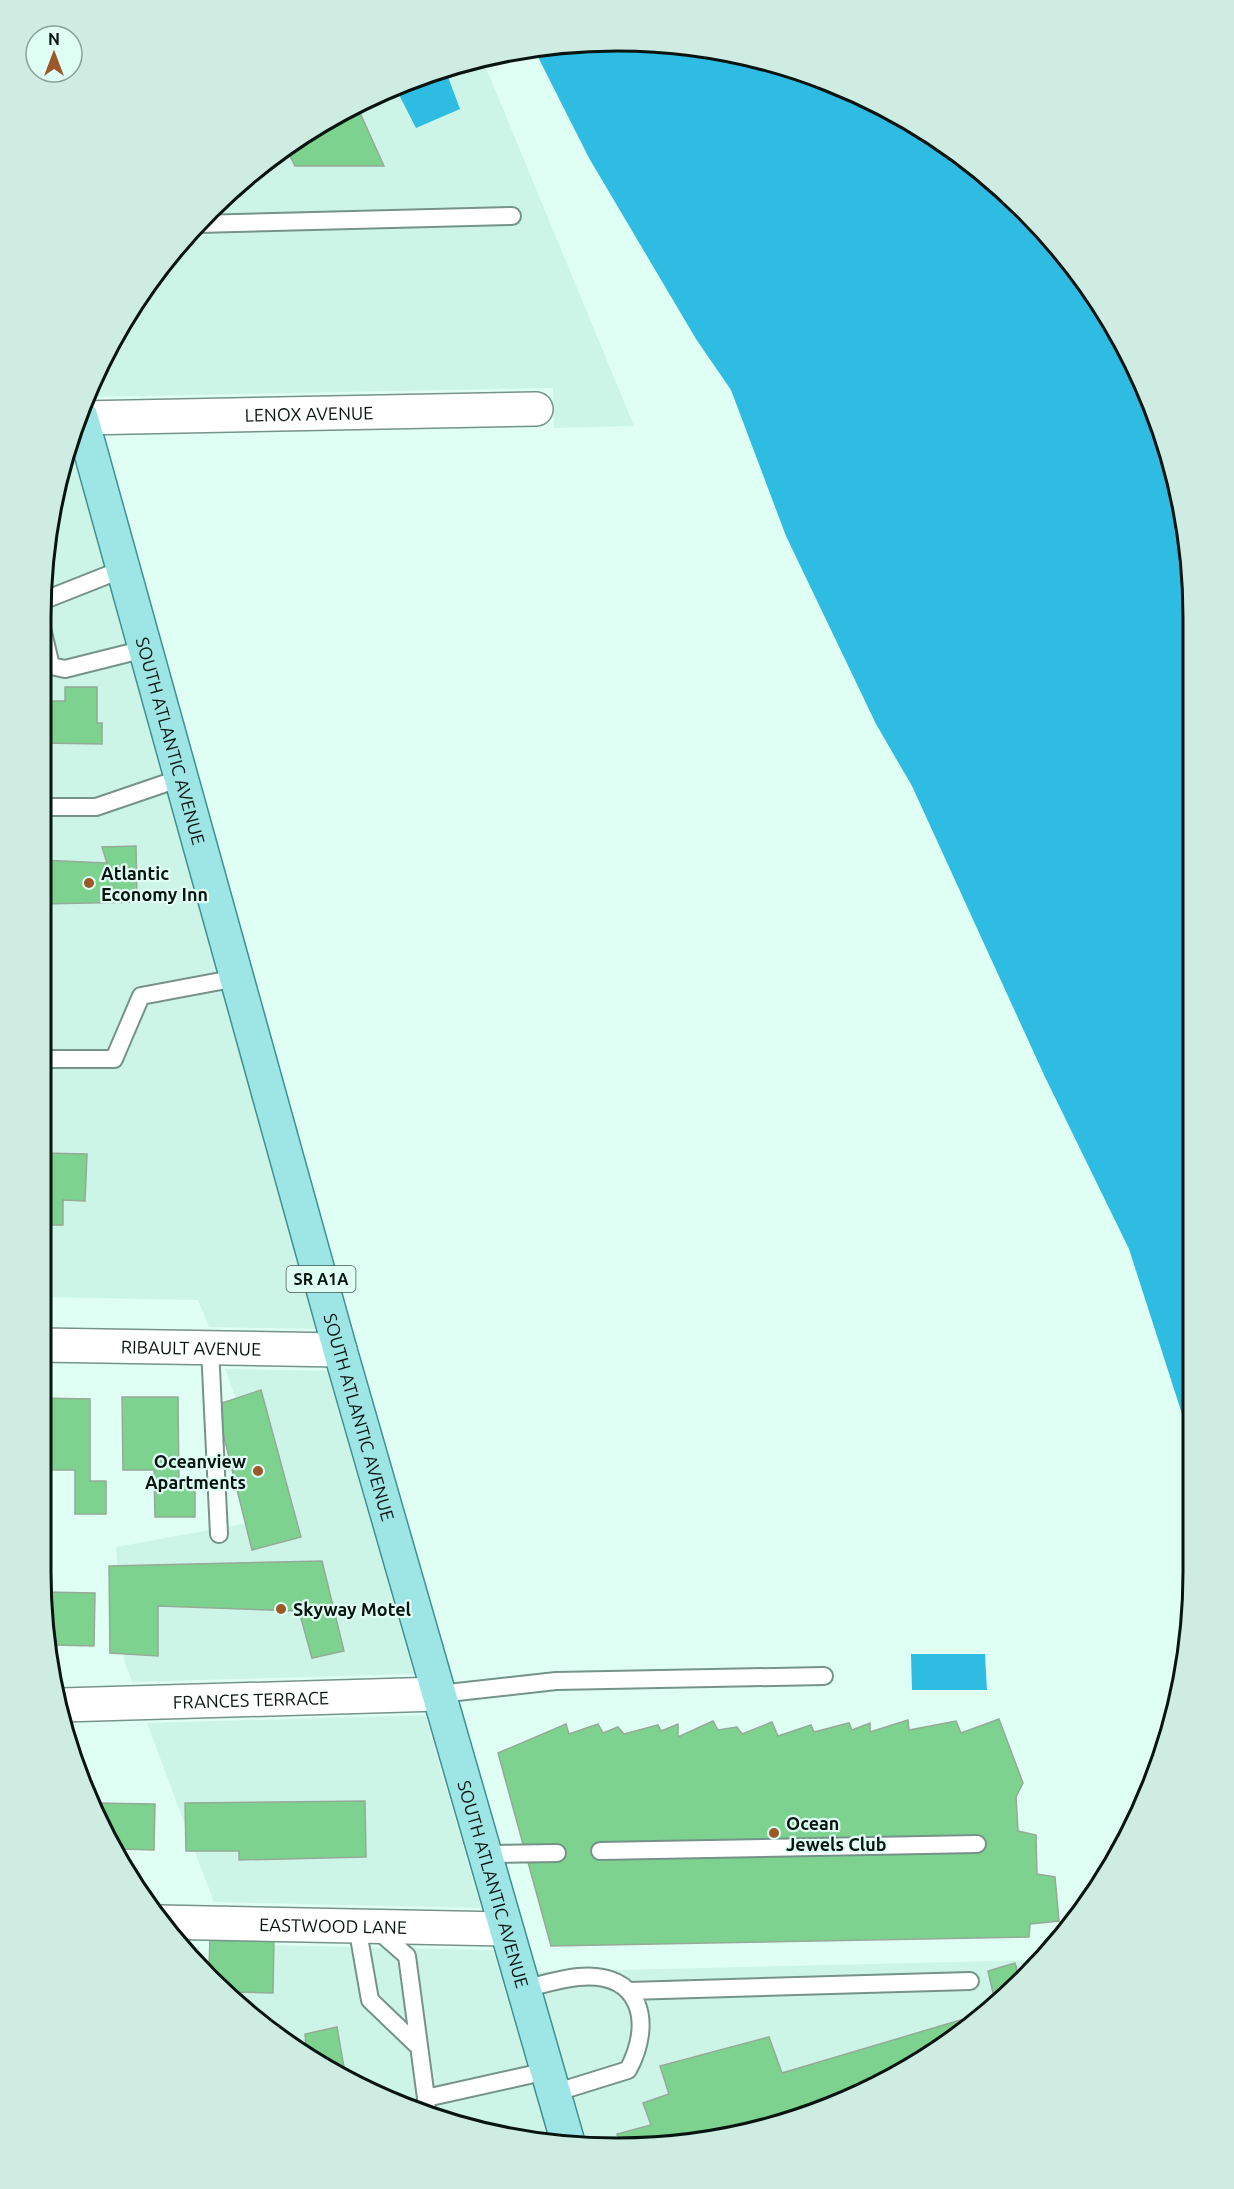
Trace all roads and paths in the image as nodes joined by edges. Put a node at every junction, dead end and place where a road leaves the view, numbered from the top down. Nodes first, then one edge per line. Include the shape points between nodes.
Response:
1 (512, 216) dead end
2 (211, 224) edge
3 (536, 409) dead end
4 (87, 418) edge
5 (84, 428) edge
6 (123, 569) junction
7 (52, 597) edge
8 (145, 649) junction
9 (51, 666) edge
10 (182, 778) junction
11 (51, 807) edge
12 (237, 978) junction
13 (51, 1059) edge
14 (51, 1345) edge
15 (210, 1348) junction
16 (340, 1350) junction
17 (219, 1534) dead end
18 (824, 1676) dead end
19 (439, 1694) junction
20 (67, 1705) edge
21 (977, 1844) dead end
22 (600, 1851) dead end
23 (557, 1853) dead end
24 (484, 1854) junction
25 (172, 1922) edge
26 (365, 1926) junction
27 (506, 1929) junction
28 (970, 1981) dead end
29 (523, 1989) junction
30 (629, 1991) junction
31 (419, 2047) junction
32 (551, 2082) junction
33 (427, 2104) edge
34 (566, 2135) edge

1 - 2 lane
3 - 4 street, LENOX AVENUE
5 - 6 main road, SOUTH ATLANTIC AVENUE / SR A1A
6 - 7 lane
6 - 8 main road, SOUTH ATLANTIC AVENUE / SR A1A
8 - 9 lane via 65,669
8 - 10 main road, SOUTH ATLANTIC AVENUE / SR A1A
10 - 11 lane via 96,807
10 - 12 main road, SOUTH ATLANTIC AVENUE / SR A1A
12 - 13 lane via 141,996 114,1059
12 - 16 main road, SOUTH ATLANTIC AVENUE / SR A1A
14 - 15 street, RIBAULT AVENUE
15 - 16 street, RIBAULT AVENUE
15 - 17 lane
16 - 19 main road, SOUTH ATLANTIC AVENUE / SR A1A
18 - 19 lane via 555,1682
19 - 20 street, FRANCES TERRACE
19 - 24 main road, SOUTH ATLANTIC AVENUE / SR A1A
21 - 22 lane
23 - 24 lane
24 - 27 main road, SOUTH ATLANTIC AVENUE / SR A1A
25 - 26 street, EASTWOOD LANE
26 - 27 street, EASTWOOD LANE
26 - 31 lane via 370,2000
26 - 31 lane via 407,1956
27 - 29 main road, SOUTH ATLANTIC AVENUE / SR A1A
28 - 30 lane
29 - 30 lane via 578,1977 604,1978
29 - 32 main road, SOUTH ATLANTIC AVENUE / SR A1A
30 - 32 lane via 639,2006 642,2028 639,2050 628,2070
31 - 33 lane
32 - 33 lane
32 - 34 main road, SOUTH ATLANTIC AVENUE / SR A1A

